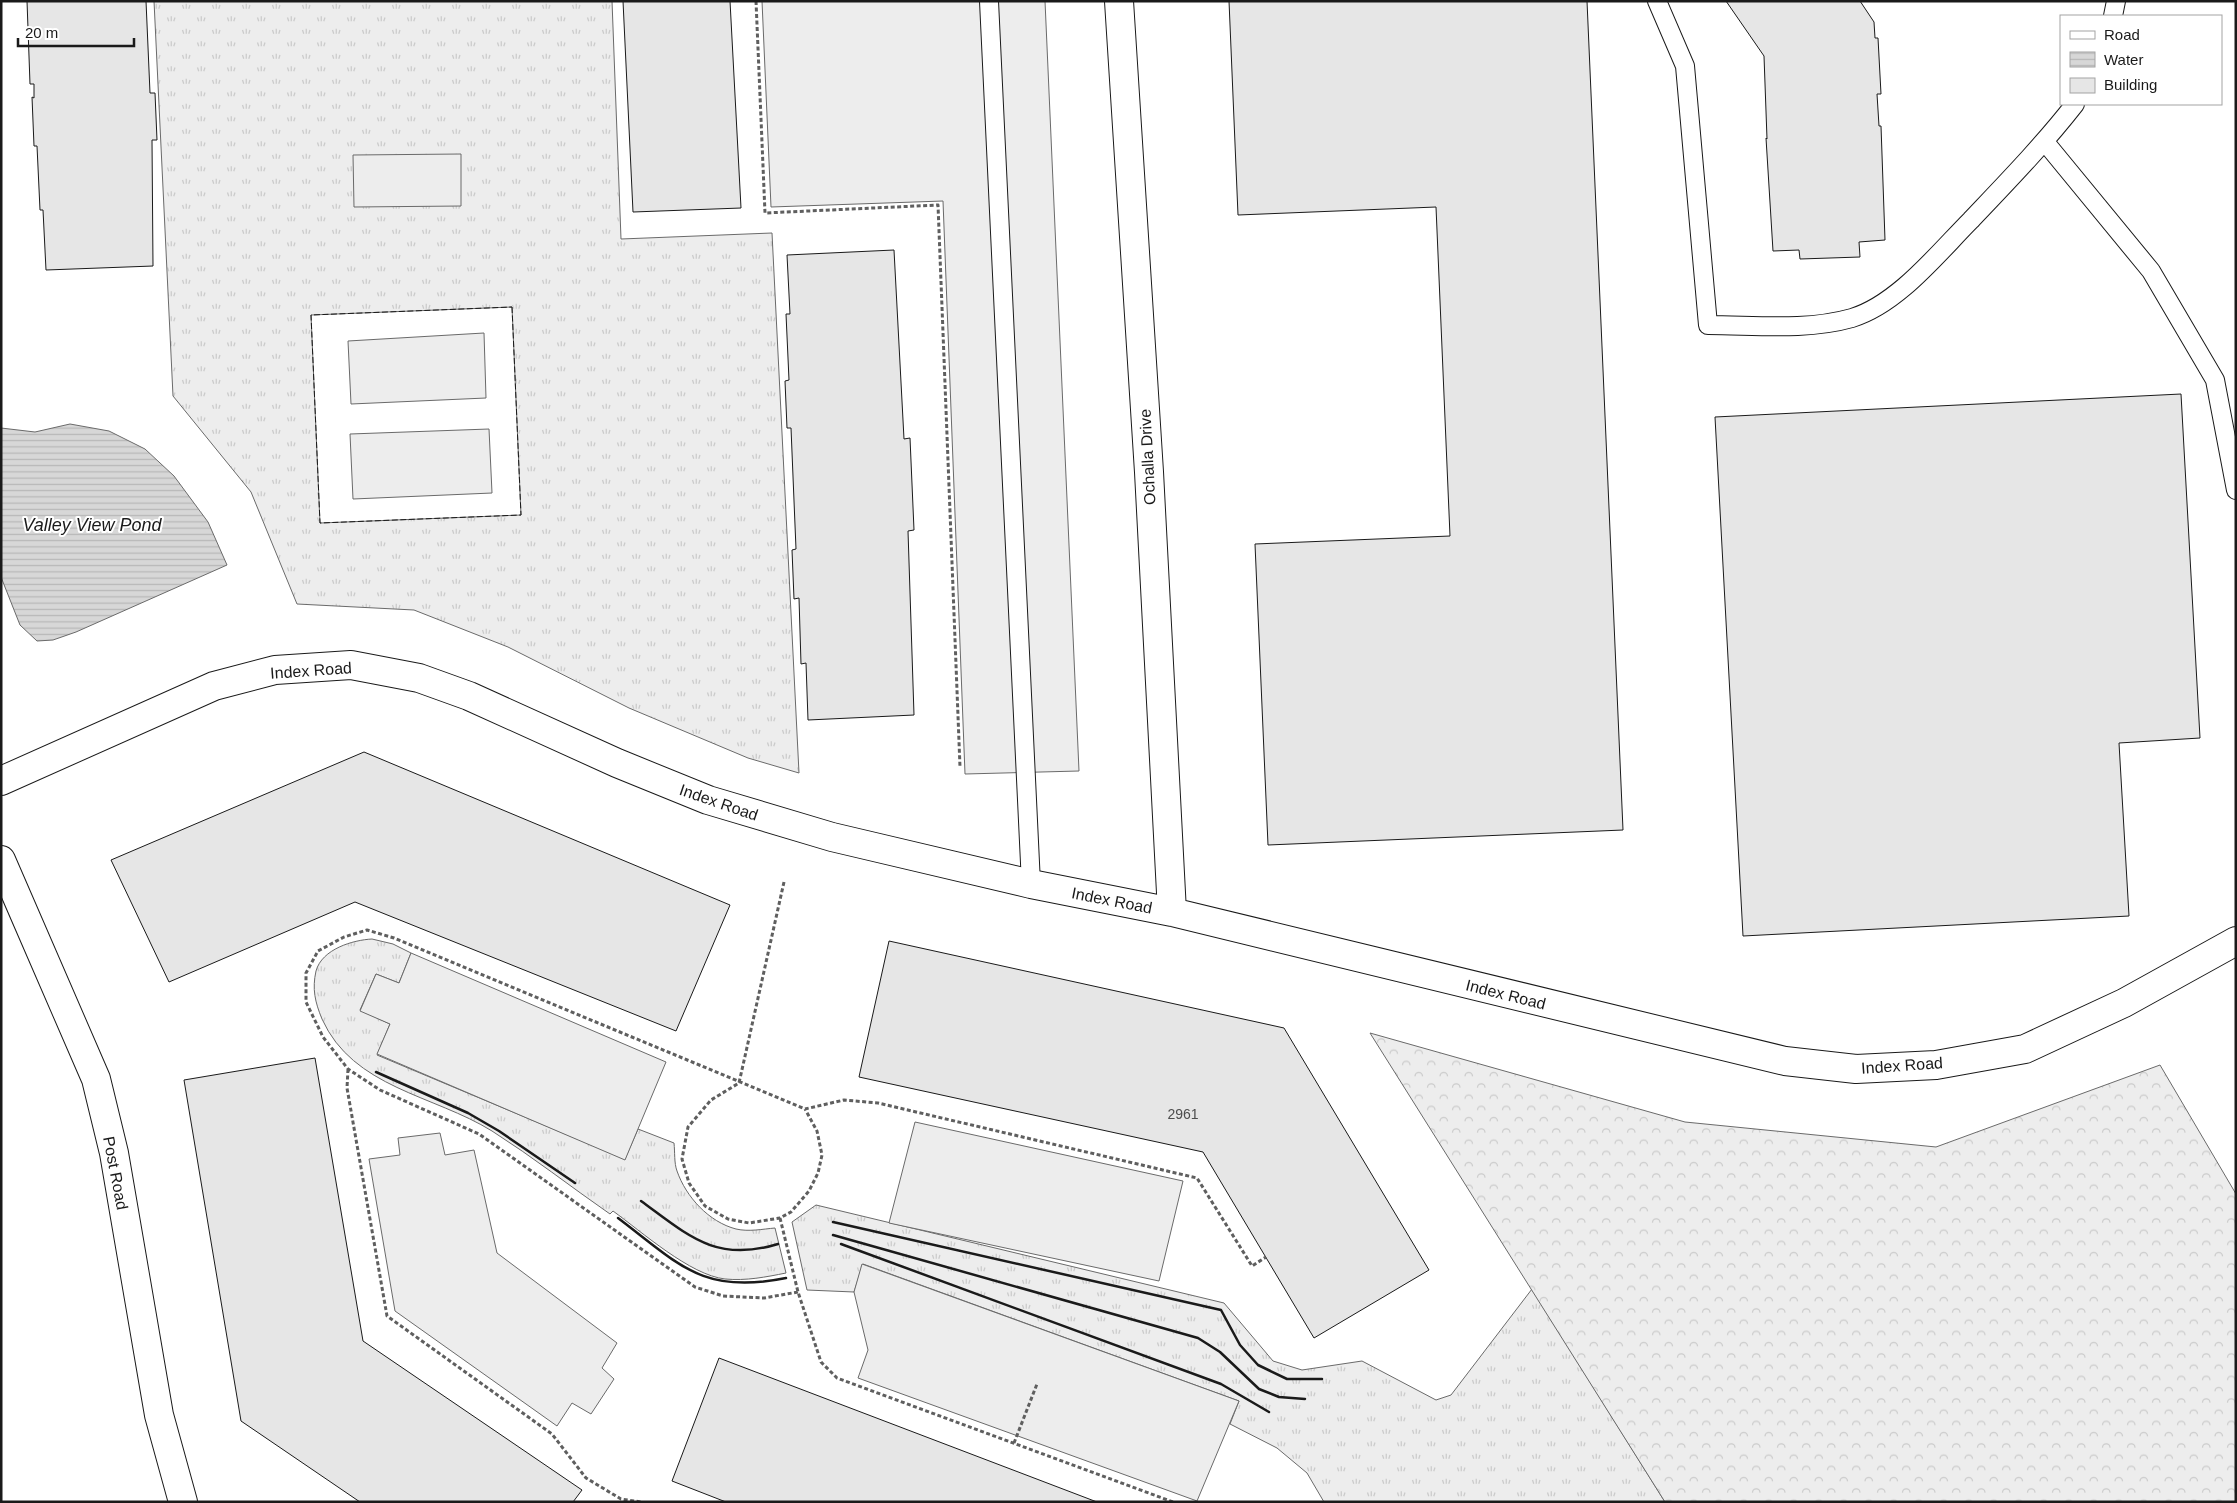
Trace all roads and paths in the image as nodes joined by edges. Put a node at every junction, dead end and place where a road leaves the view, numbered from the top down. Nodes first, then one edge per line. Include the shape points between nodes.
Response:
1 (756, 1) edge
2 (989, 1) edge
3 (1119, 1) edge
4 (1657, 1) edge
5 (2116, 1) edge
6 (2113, 15) edge
7 (2074, 105) edge
8 (2045, 142) junction
9 (2236, 490) edge
10 (960, 767) dead end
11 (1, 781) edge
12 (1, 860) edge
13 (784, 882) dead end
14 (1031, 884) junction
15 (1172, 912) junction
16 (2236, 940) edge
17 (348, 1069) junction
18 (740, 1083) junction
19 (805, 1109) junction
20 (780, 1218) junction
21 (1266, 1257) dead end
22 (798, 1292) junction
23 (1037, 1384) dead end
24 (1014, 1443) junction
25 (183, 1502) edge
26 (640, 1502) edge
27 (1173, 1502) edge

1 - 10 path via 765,212 938,205
2 - 14 lane
3 - 15 street, Ochalla Drive
4 - 8 lane via 1685,66 1708,325 1822,325 1854,317 1887,301 1924,269
5 - 6 lane
7 - 8 lane
8 - 9 lane via 2151,271 2215,380
11 - 14 street, Index Road via 214,686 274,670 351,665 419,678 469,696 617,764 708,800 832,838
12 - 25 street, Post Road via 96,1079 114,1153 159,1415
13 - 18 path
14 - 15 street, Index Road
15 - 16 street, Index Road via 1785,1061 1856,1069 1936,1065 2025,1049 2124,1003
17 - 18 path via 322,1037 306,1002 306,973 318,951 344,937 367,930 403,941
17 - 22 path via 380,1090 479,1134 694,1287 723,1296 764,1298
17 - 26 path via 347,1088 387,1316 552,1434 586,1478 621,1499
18 - 19 path
18 - 20 path via 711,1100 688,1127 682,1158 689,1183 705,1206 728,1219 749,1223
19 - 20 path via 817,1131 822,1155 818,1173 809,1191 791,1212
19 - 21 path via 844,1100 878,1103 1197,1178 1252,1266
20 - 22 path
22 - 24 path via 821,1362 838,1378
23 - 24 path
24 - 27 path

